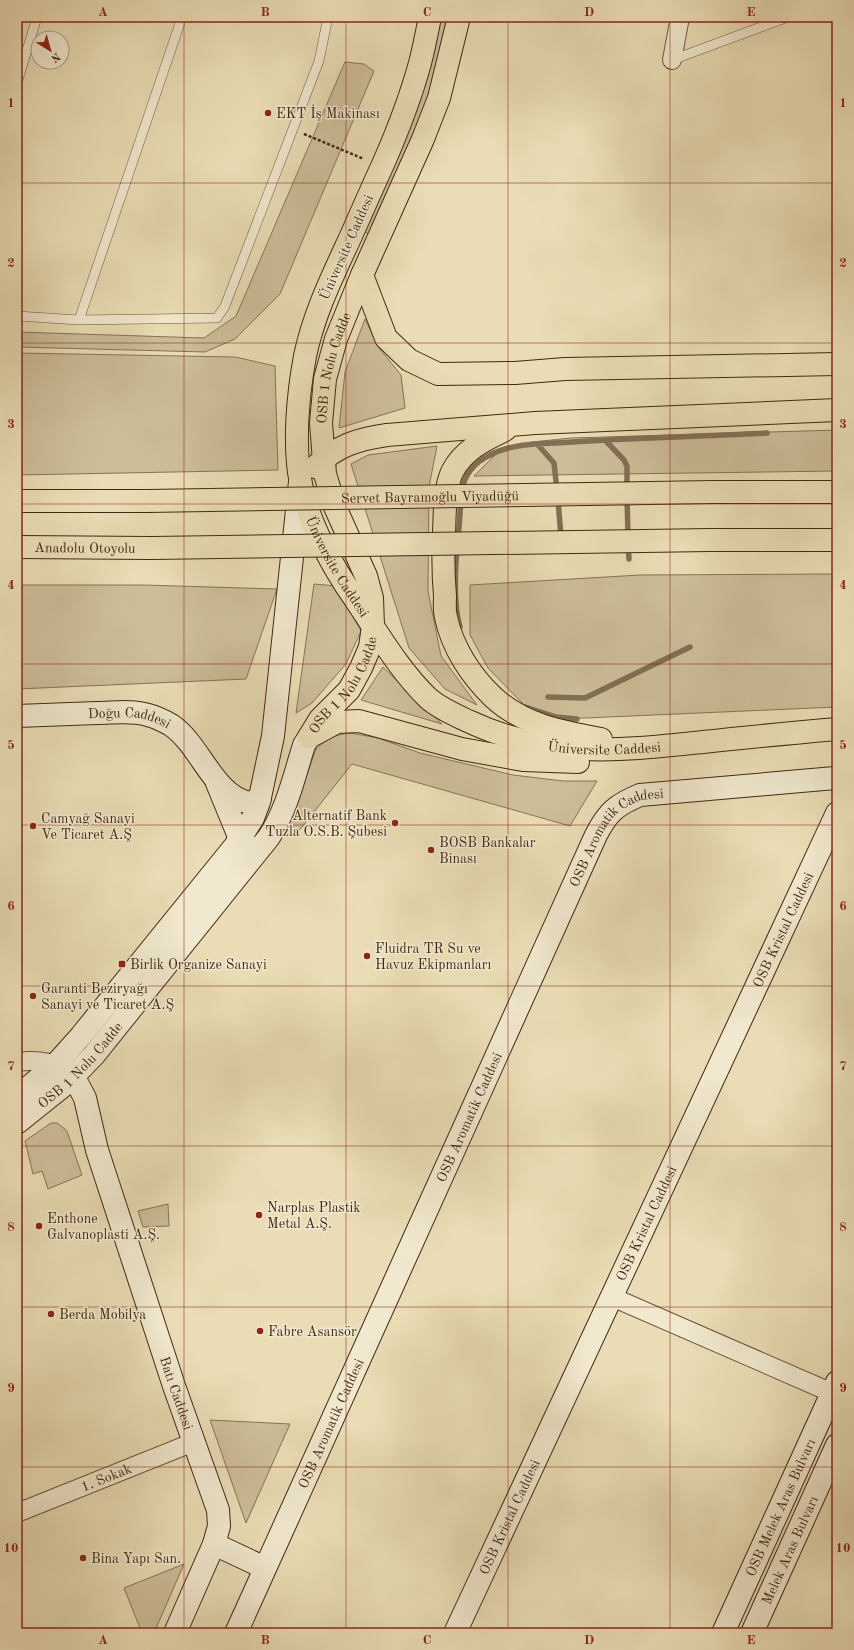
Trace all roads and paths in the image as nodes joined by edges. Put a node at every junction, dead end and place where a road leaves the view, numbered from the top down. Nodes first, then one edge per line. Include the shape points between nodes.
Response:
1 (37, 17) edge
2 (182, 17) edge
3 (328, 17) edge
4 (430, 17) edge
5 (459, 17) edge
6 (680, 17) edge
7 (788, 17) edge
8 (672, 60) joint
9 (17, 83) edge
10 (292, 129) junction
11 (362, 166) dead end
12 (362, 275) junction
13 (17, 316) edge
14 (79, 320) junction
15 (837, 364) edge
16 (837, 410) edge
17 (515, 425) junction
18 (324, 458) junction
19 (300, 482) junction
20 (837, 492) edge
21 (17, 501) edge
22 (837, 540) edge
23 (17, 547) edge
24 (373, 626) junction
25 (17, 716) edge
26 (837, 729) edge
27 (309, 736) junction
28 (648, 748) junction
29 (215, 778) junction
30 (836, 779) edge
31 (260, 798) junction
32 (837, 814) edge
33 (240, 839) junction
34 (262, 845) junction
35 (17, 1062) edge
36 (64, 1070) junction
37 (31, 1091) edge
38 (17, 1123) edge
39 (97, 1150) junction
40 (612, 1297) junction
41 (835, 1390) edge
42 (194, 1442) junction
43 (837, 1445) edge
44 (17, 1513) edge
45 (214, 1544) junction
46 (265, 1568) junction
47 (175, 1633) edge
48 (236, 1633) edge
49 (456, 1633) edge
50 (723, 1633) edge
51 (752, 1633) edge

1 - 9 lane
2 - 14 lane
3 - 10 lane via 319,61
4 - 19 main road, Üniversite Caddesi via 420,63 402,119 331,276 316,316 306,355 297,423
5 - 12 main road, Üniversite Caddesi via 438,98 408,174
6 - 8 street
7 - 8 lane
10 - 11 path via 365,159
10 - 14 lane via 226,306 217,318
12 - 15 main road via 386,338 410,360 438,374
12 - 18 main road, OSB 1 Nolu Cadde via 336,339 325,379 321,423
13 - 14 lane
16 - 17 main road
17 - 18 main road via 393,434 363,439 348,444
17 - 28 main road via 482,441 464,455 452,473 446,497 443,564 446,616 454,640 464,661 477,679 514,714 565,733
18 - 19 main road
18 - 24 main road, OSB 1 Nolu Cadde via 325,474 335,507 366,576 372,598
19 - 24 main road, Üniversite Caddesi via 308,511 326,548 343,581
19 - 31 street, OSB 1 Nolu Cadde via 273,736
20 - 21 main road, Servet Bayramoğlu Viyadüğü, bridge
22 - 23 main road, Anadolu Otoyolu, bridge via 152,548
24 - 27 main road, OSB 1 Nolu Cadde via 370,647 349,690 320,719
24 - 28 main road, Üniversite Caddesi via 406,674 430,700 484,728 532,743 562,749
25 - 29 street, Doğu Caddesi via 124,712 149,715 180,733
26 - 28 main road, Üniversite Caddesi
27 - 28 main road via 337,722 359,721 462,749 523,760 574,763
27 - 34 street, OSB 1 Nolu Cadde via 285,808
29 - 31 street, Doğu Caddesi via 238,800 250,803
29 - 33 street, Doğu Caddesi
30 - 46 street, OSB Aromatik Caddesi via 640,795 622,803 605,818
31 - 33 street, OSB 1 Nolu Cadde via 253,818
32 - 40 street, OSB Kristal Caddesi
33 - 34 street via 248,846
33 - 36 street, OSB 1 Nolu Cadde via 81,1036
34 - 36 street, OSB 1 Nolu Cadde via 108,1039
35 - 36 street via 33,1061
36 - 37 street, OSB 1 Nolu Cadde
36 - 39 street, Batı Caddesi via 80,1086 85,1098
37 - 38 street, OSB 1 Nolu Cadde
37 - 39 street, Batı Caddesi via 73,1107
39 - 42 street, Batı Caddesi
40 - 41 street
40 - 49 street, OSB Kristal Caddesi
41 - 50 street, OSB Melek Aras Bulvarı
42 - 44 street, 1. Sokak
42 - 45 street, Batı Caddesi via 218,1510 219,1526
43 - 51 street, Melek Aras Bulvarı
45 - 46 street
45 - 47 street, Batı Caddesi
46 - 48 street, OSB Aromatik Caddesi

